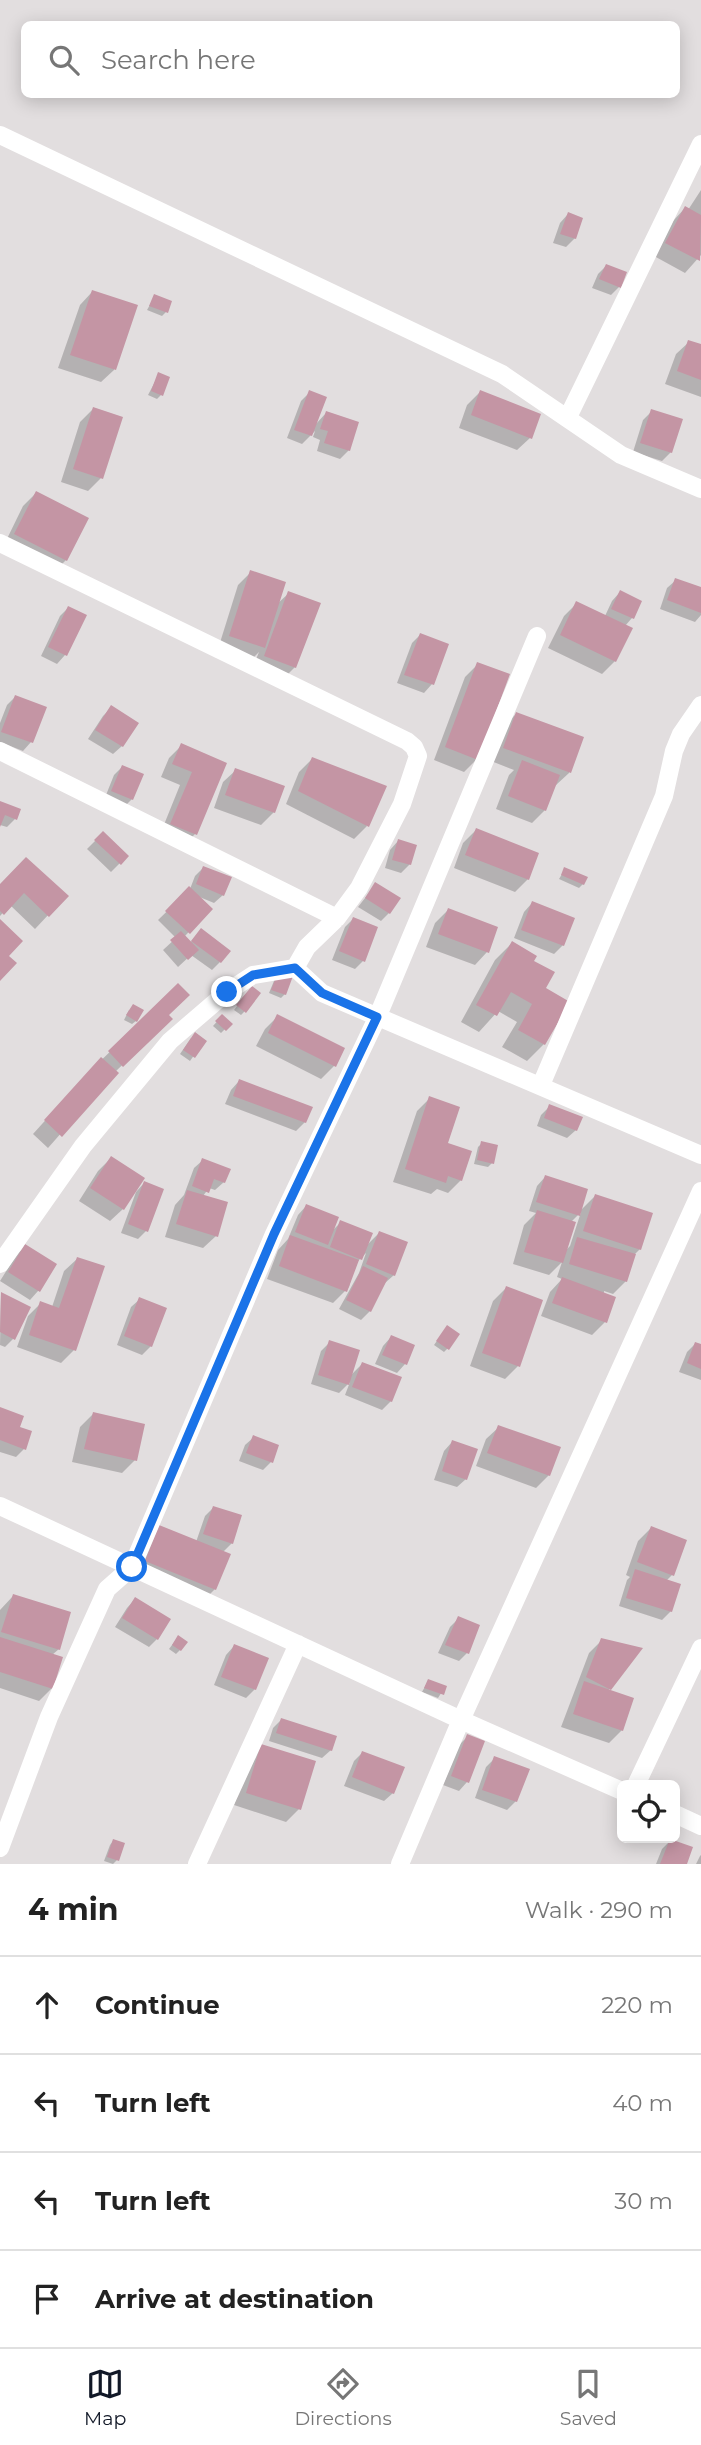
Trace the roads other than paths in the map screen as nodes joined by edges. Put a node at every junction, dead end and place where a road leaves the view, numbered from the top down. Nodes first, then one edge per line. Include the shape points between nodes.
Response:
1 (0, 135) edge
2 (701, 144) edge
3 (568, 417) junction
4 (701, 489) edge
5 (0, 543) edge
6 (537, 636) dead end
7 (701, 705) edge
8 (0, 751) edge
9 (337, 918) junction
10 (295, 968) junction
11 (377, 1017) junction
12 (541, 1085) junction
13 (701, 1155) edge
14 (701, 1191) edge
15 (0, 1264) edge
16 (0, 1506) edge
17 (132, 1567) junction
18 (298, 1644) junction
19 (701, 1648) edge
20 (461, 1720) junction
21 (638, 1780) edge
22 (617, 1788) edge
23 (680, 1816) edge
24 (701, 1826) edge
25 (0, 1848) edge
26 (197, 1864) edge
27 (400, 1864) edge

1 - 3 street via 502,374
2 - 3 street
3 - 4 street via 621,455
5 - 9 street via 414,747 418,756 402,804 359,888
6 - 11 street
7 - 12 street via 681,734 664,796
8 - 9 street
9 - 10 street via 307,947
10 - 11 street via 322,993
10 - 15 street via 253,975 170,1041 83,1146
11 - 12 street
11 - 17 street via 274,1234
12 - 13 street
14 - 20 street
16 - 17 street
17 - 18 street
17 - 25 street via 107,1589 49,1717
18 - 20 street
18 - 26 street
19 - 21 street
20 - 22 street
20 - 27 street
23 - 24 street

